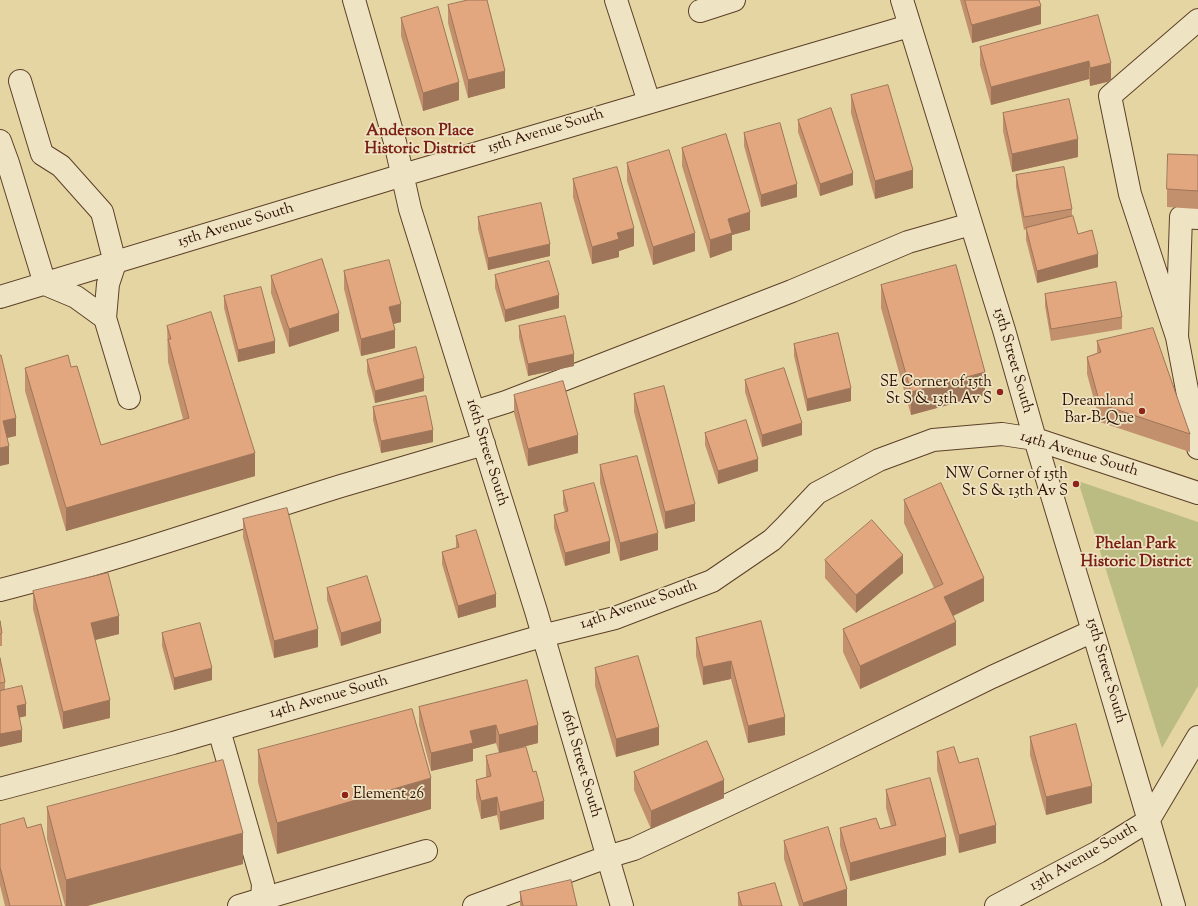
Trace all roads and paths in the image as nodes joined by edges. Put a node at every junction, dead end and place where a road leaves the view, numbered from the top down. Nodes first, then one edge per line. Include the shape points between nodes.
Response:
1 (354, 0) edge
2 (616, 0) edge
3 (734, 0) edge
4 (902, 0) edge
5 (700, 11) dead end
6 (1198, 20) edge
7 (909, 26) junction
8 (20, 81) dead end
9 (649, 102) junction
10 (0, 141) edge
11 (403, 175) junction
12 (1198, 218) edge
13 (971, 224) junction
14 (115, 263) junction
15 (45, 284) junction
16 (0, 298) edge
17 (105, 318) junction
18 (1177, 337) junction
19 (129, 398) dead end
20 (474, 412) junction
21 (1035, 439) junction
22 (484, 444) junction
23 (1198, 448) edge
24 (1198, 493) edge
25 (0, 590) edge
26 (1093, 631) junction
27 (542, 636) junction
28 (219, 730) junction
29 (1198, 736) edge
30 (0, 789) edge
31 (1148, 821) junction
32 (426, 851) dead end
33 (607, 857) junction
34 (262, 899) junction
35 (239, 906) edge
36 (474, 906) edge
37 (622, 906) edge
38 (996, 906) edge
39 (1174, 906) edge

1 - 11 street, 16th Street South via 396,142
2 - 9 street
3 - 5 street
4 - 7 street, 15th Street South
6 - 18 street via 1110,96 1130,194
7 - 9 street, 15th Avenue South
7 - 13 street, 15th Street South
8 - 14 street via 42,154 61,166 102,212
9 - 11 street, 15th Avenue South
10 - 15 street
11 - 14 street, 15th Avenue South
11 - 20 street, 16th Street South via 410,208
12 - 18 street via 1181,217
13 - 20 street via 908,242 792,291 506,402
13 - 21 street, 15th Street South
14 - 15 street, 15th Avenue South
14 - 17 street via 108,284
15 - 16 street, 15th Avenue South
15 - 17 street via 76,297
17 - 19 street
18 - 23 street
20 - 22 street, 16th Street South
21 - 24 street, 14th Avenue South
21 - 26 street, 15th Street South
21 - 27 street, 14th Avenue South via 1002,434 933,440 879,460 817,493 772,540 712,582 615,618
22 - 25 street
22 - 27 street, 16th Street South
26 - 31 street, 15th Street South
26 - 33 street via 634,849
27 - 28 street, 14th Avenue South
27 - 33 street, 16th Street South
28 - 30 street, 14th Avenue South
28 - 34 street via 263,884
29 - 31 street, 13th Avenue South
31 - 38 street, 13th Avenue South via 1098,852
31 - 39 street, 15th Street South
32 - 34 street
33 - 36 street
33 - 37 street, 16th Street South
34 - 35 street

